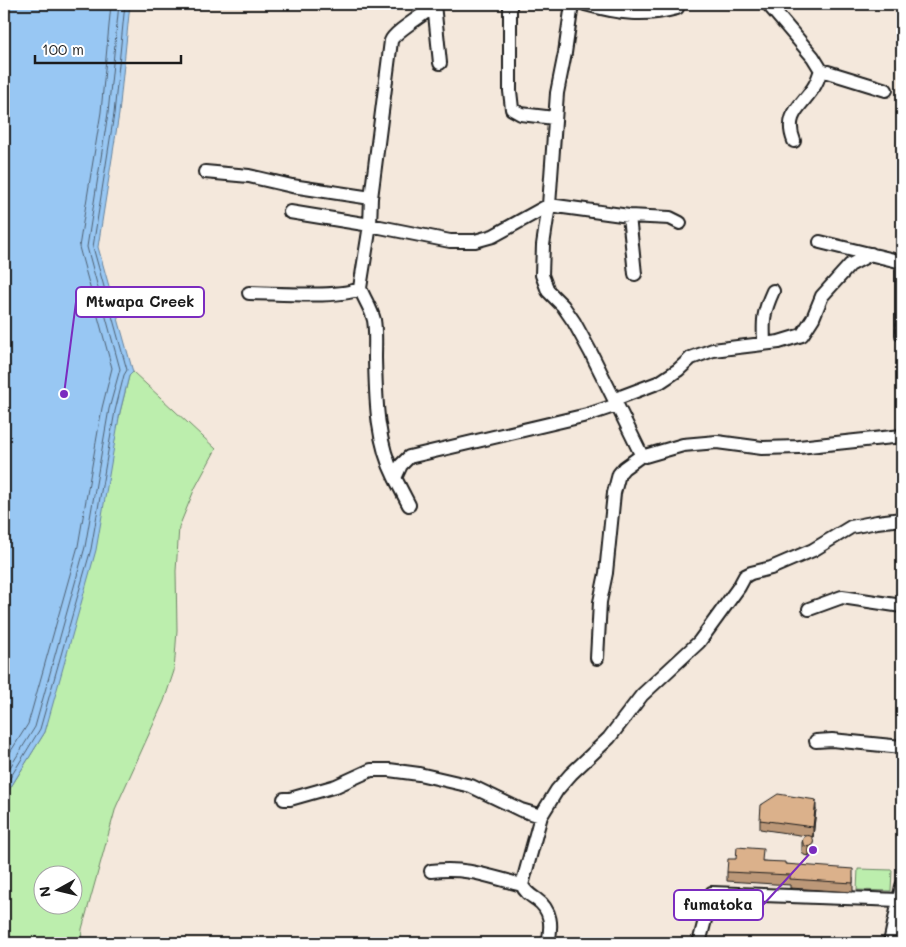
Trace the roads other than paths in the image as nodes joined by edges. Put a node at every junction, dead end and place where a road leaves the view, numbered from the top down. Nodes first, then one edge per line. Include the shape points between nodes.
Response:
1 (510, 4) edge
2 (572, 4) edge
3 (585, 4) edge
4 (768, 4) edge
5 (434, 5) edge
6 (677, 8) dead end
7 (440, 63) dead end
8 (821, 70) junction
9 (886, 90) dead end
10 (554, 118) junction
11 (794, 141) dead end
12 (205, 172) dead end
13 (371, 198) junction
14 (549, 205) junction
15 (290, 212) dead end
16 (629, 216) junction
17 (680, 223) dead end
18 (370, 225) junction
19 (820, 242) dead end
20 (871, 254) junction
21 (902, 263) edge
22 (636, 274) dead end
23 (360, 288) junction
24 (773, 291) dead end
25 (249, 293) dead end
26 (902, 334) edge
27 (764, 343) junction
28 (616, 402) junction
29 (902, 436) edge
30 (642, 455) junction
31 (395, 478) junction
32 (409, 505) dead end
33 (902, 519) edge
34 (902, 606) edge
35 (809, 609) dead end
36 (597, 658) dead end
37 (816, 741) dead end
38 (902, 747) edge
39 (284, 799) dead end
40 (541, 816) junction
41 (432, 871) dead end
42 (522, 885) junction
43 (902, 886) edge
44 (899, 900) junction
45 (548, 943) edge
46 (699, 943) edge
47 (890, 943) edge

1 - 10 street via 512,109 521,114
2 - 10 street
3 - 6 street via 645,14
4 - 8 street via 813,56
5 - 7 street
5 - 13 street via 392,37
8 - 9 street
8 - 11 street via 815,85 790,120
10 - 14 street
12 - 13 street via 249,176
13 - 18 street
14 - 16 street
14 - 18 street via 493,236 474,241 450,241
14 - 28 street via 541,268 545,284 574,322
15 - 18 street
16 - 17 street via 673,218
16 - 22 street
18 - 23 street
19 - 20 street
20 - 21 street
20 - 27 street via 850,264 822,296 802,334
21 - 26 street
23 - 25 street via 335,295
23 - 31 street via 374,321 380,435
24 - 27 street via 765,307
27 - 28 street via 713,350 691,358 660,382
28 - 30 street
28 - 31 street via 587,415 409,457
29 - 30 street via 799,447 762,448 717,442 683,445
30 - 36 street via 619,474 614,493 600,602
31 - 32 street
33 - 40 street via 850,527 812,550 745,576 699,642 642,695 608,738 570,774
34 - 35 street via 842,597
37 - 38 street
39 - 40 street via 336,786 371,770 389,770 471,786
40 - 42 street
41 - 42 street via 472,871
42 - 45 street via 548,912 551,924
43 - 44 street
44 - 46 street via 712,894
44 - 47 street

